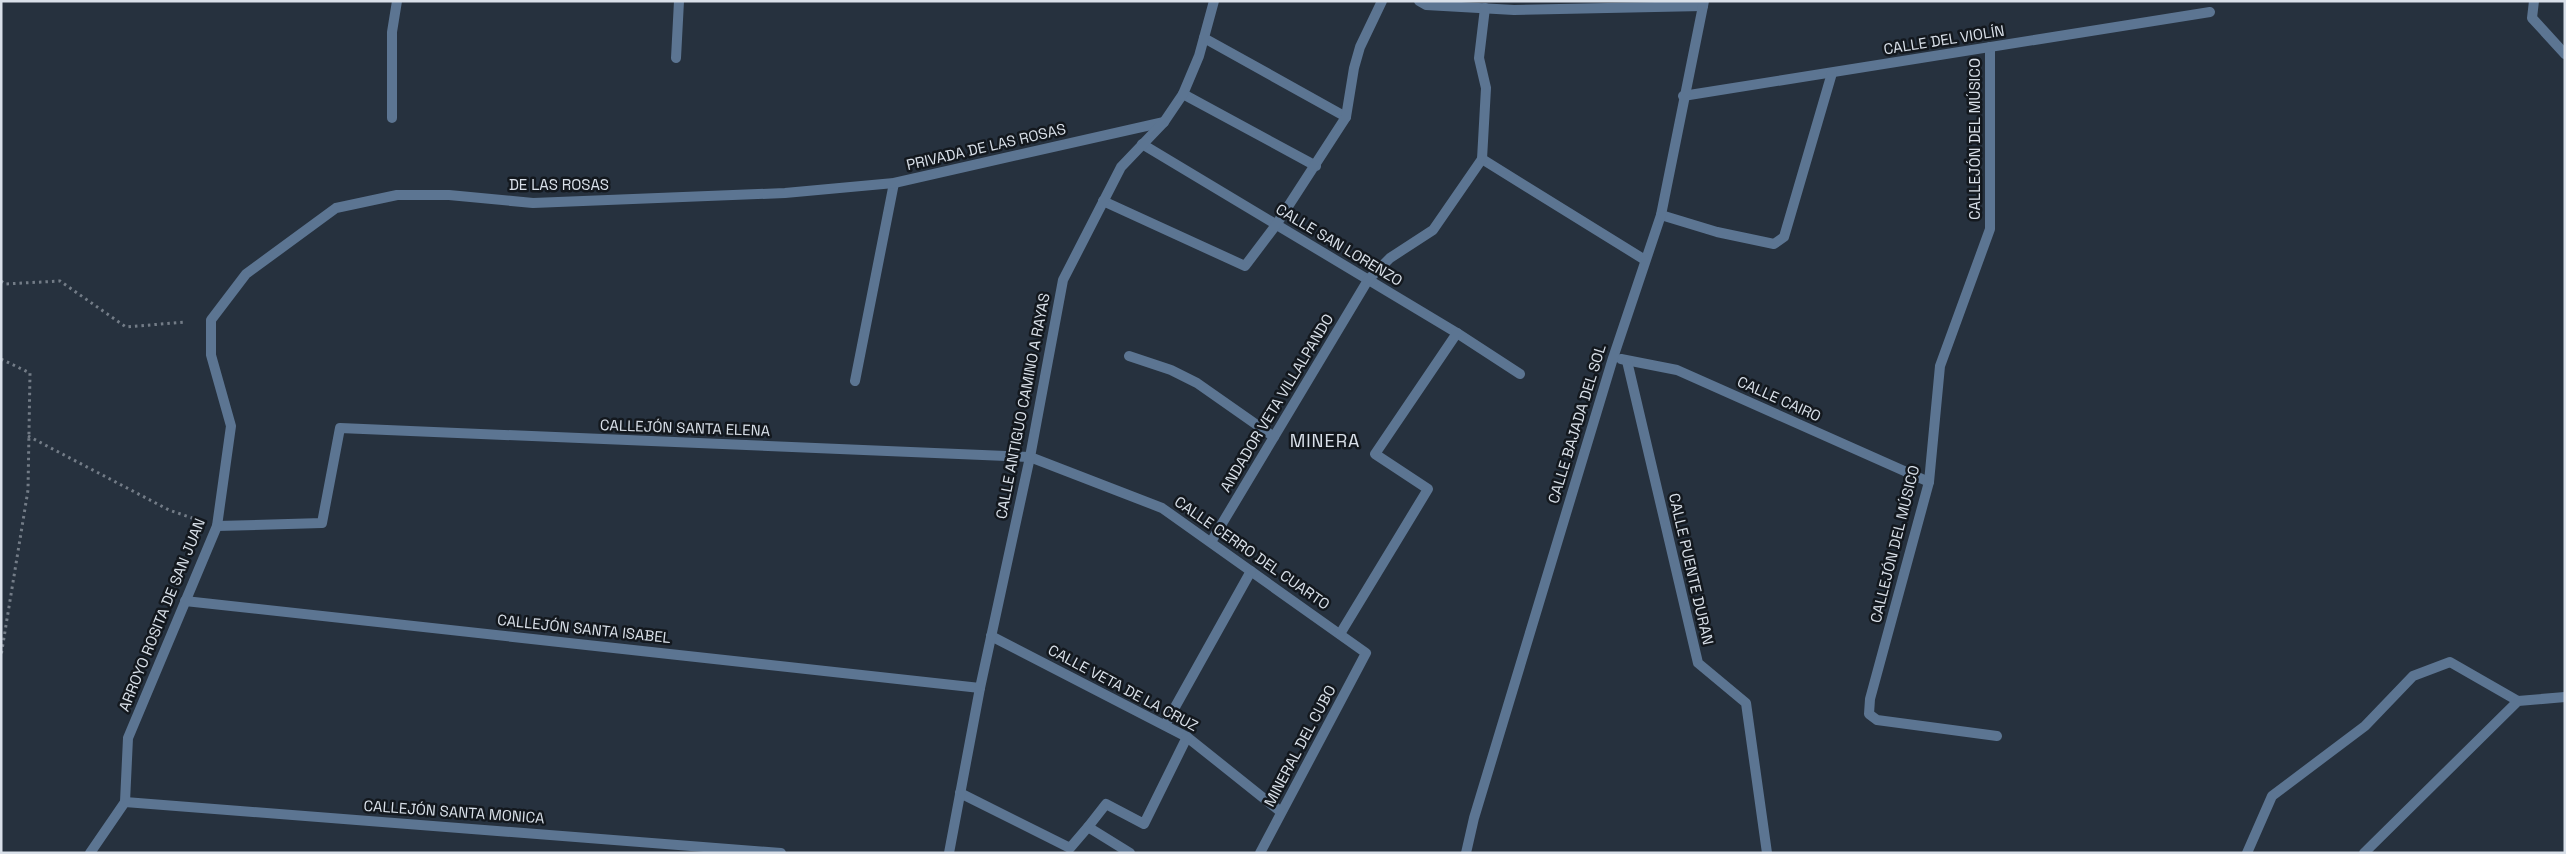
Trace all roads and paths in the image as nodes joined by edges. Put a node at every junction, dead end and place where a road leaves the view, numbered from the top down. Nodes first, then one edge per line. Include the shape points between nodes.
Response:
1 (398, 1) edge
2 (679, 1) edge
3 (1214, 1) edge
4 (1382, 1) edge
5 (1419, 1) edge
6 (2534, 1) edge
7 (1704, 4) edge
8 (1485, 8) junction
9 (2210, 12) dead end
10 (1204, 38) junction
11 (1990, 47) junction
12 (2565, 54) edge
13 (676, 58) dead end
14 (1832, 73) junction
15 (1183, 94) junction
16 (1683, 96) junction
17 (1346, 117) junction
18 (392, 118) dead end
19 (1164, 122) junction
20 (1142, 144) junction
21 (1482, 159) junction
22 (1316, 166) junction
23 (894, 183) junction
24 (1103, 201) junction
25 (1661, 215) junction
26 (1276, 224) junction
27 (1645, 260) junction
28 (1368, 280) junction
29 (1, 281) edge
30 (211, 320) junction
31 (1457, 333) junction
32 (1129, 356) dead end
33 (1613, 358) junction
34 (1, 359) edge
35 (1627, 361) junction
36 (1520, 374) dead end
37 (854, 381) dead end
38 (28, 436) junction
39 (1274, 437) junction
40 (1030, 457) junction
41 (1929, 482) junction
42 (217, 526) junction
43 (1211, 542) junction
44 (1251, 571) junction
45 (185, 601) junction
46 (1340, 634) junction
47 (991, 636) junction
48 (1366, 653) joint
49 (1, 656) edge
50 (980, 688) junction
51 (2565, 697) edge
52 (2518, 701) junction
53 (1165, 725) junction
54 (1997, 736) dead end
55 (1187, 737) junction
56 (960, 793) junction
57 (125, 802) junction
58 (1281, 812) junction
59 (1088, 827) junction
60 (90, 853) edge
61 (781, 853) edge
62 (950, 853) edge
63 (1130, 853) edge
64 (1260, 853) edge
65 (1466, 853) edge
66 (1767, 853) edge
67 (2247, 853) edge
68 (2364, 853) edge

1 - 18 street via 392,32
2 - 13 street
3 - 10 street, CALLE ANTIGUO CAMINO A RAYAS
4 - 17 street via 1360,47
5 - 8 street via 1426,5
6 - 12 street via 2532,18
7 - 8 street via 1514,10
7 - 16 street, CALLE BAJADA DEL SOL
8 - 21 street via 1479,58 1486,88
9 - 11 street, CALLE DEL VIOLÍN
10 - 15 street, CALLE ANTIGUO CAMINO A RAYAS via 1200,56
10 - 17 street
11 - 14 street, CALLE DEL VIOLÍN
11 - 41 street, CALLEJÓN DEL MÚSICO via 1990,229 1940,366
14 - 16 street, CALLE DEL VIOLÍN
14 - 25 street via 1784,237 1774,244 1717,232
15 - 19 street, CALLE ANTIGUO CAMINO A RAYAS
15 - 22 street
16 - 25 street, CALLE BAJADA DEL SOL
17 - 22 street
19 - 20 street, CALLE ANTIGUO CAMINO A RAYAS
19 - 23 street, PRIVADA DE LAS ROSAS
20 - 24 street, CALLE ANTIGUO CAMINO A RAYAS via 1121,167
20 - 26 street, CALLE SAN LORENZO
21 - 27 street
21 - 28 street, ANDADOR VETA VILLALPANDO via 1433,230 1390,258
22 - 26 street
23 - 30 street, DE LAS ROSAS via 785,193 533,203 450,195 397,195 336,208 246,274
23 - 37 street, PRIVADA DE LAS ROSAS
24 - 26 street via 1245,266
24 - 40 street, CALLE ANTIGUO CAMINO A RAYAS via 1063,280
25 - 27 street, CALLE BAJADA DEL SOL
26 - 28 street, CALLE SAN LORENZO
27 - 33 street, CALLE BAJADA DEL SOL
28 - 31 street, CALLE SAN LORENZO
28 - 39 street, ANDADOR VETA VILLALPANDO
29 - 30 path via 5,284 60,281 126,327
30 - 42 street, ARROYO ROSITA DE SAN JUAN via 211,355 231,426
31 - 36 street, CALLE SAN LORENZO
31 - 46 street via 1375,454 1428,489
32 - 39 street via 1197,383
33 - 35 street, CALLE CAIRO
33 - 65 street, CALLE BAJADA DEL SOL
34 - 38 path via 30,373
35 - 41 street, CALLE CAIRO via 1677,370
35 - 66 street, CALLE PUENTE DURAN via 1698,663 1746,702
38 - 42 path via 169,510
38 - 49 path via 28,490
39 - 43 street, ANDADOR VETA VILLALPANDO
40 - 42 street, CALLEJÓN SANTA ELENA via 340,428 322,523
40 - 43 street, CALLE CERRO DEL CUARTO via 1162,508
40 - 47 street, CALLE ANTIGUO CAMINO A RAYAS
41 - 54 street, CALLEJÓN DEL MÚSICO via 1870,699 1869,714 1877,720
42 - 45 street, ARROYO ROSITA DE SAN JUAN
43 - 44 street, CALLE CERRO DEL CUARTO
44 - 46 street, CALLE CERRO DEL CUARTO
44 - 53 street
45 - 50 street, CALLEJÓN SANTA ISABEL
45 - 57 street, ARROYO ROSITA DE SAN JUAN via 128,738
46 - 48 street, CALLE CERRO DEL CUARTO
47 - 50 street, CALLE ANTIGUO CAMINO A RAYAS
47 - 53 street, CALLE VETA DE LA CRUZ
48 - 58 street, MINERAL DEL CUBO
50 - 56 street, CALLE ANTIGUO CAMINO A RAYAS
51 - 52 street
52 - 67 street via 2450,662 2413,676 2365,726 2272,796
52 - 68 street
53 - 55 street, CALLE VETA DE LA CRUZ
55 - 58 street, CALLE VETA DE LA CRUZ
55 - 59 street via 1144,824 1106,804
56 - 59 street via 1070,848
56 - 62 street, CALLE ANTIGUO CAMINO A RAYAS
57 - 60 street
57 - 61 street, CALLEJÓN SANTA MONICA
58 - 64 street, MINERAL DEL CUBO
59 - 63 street

